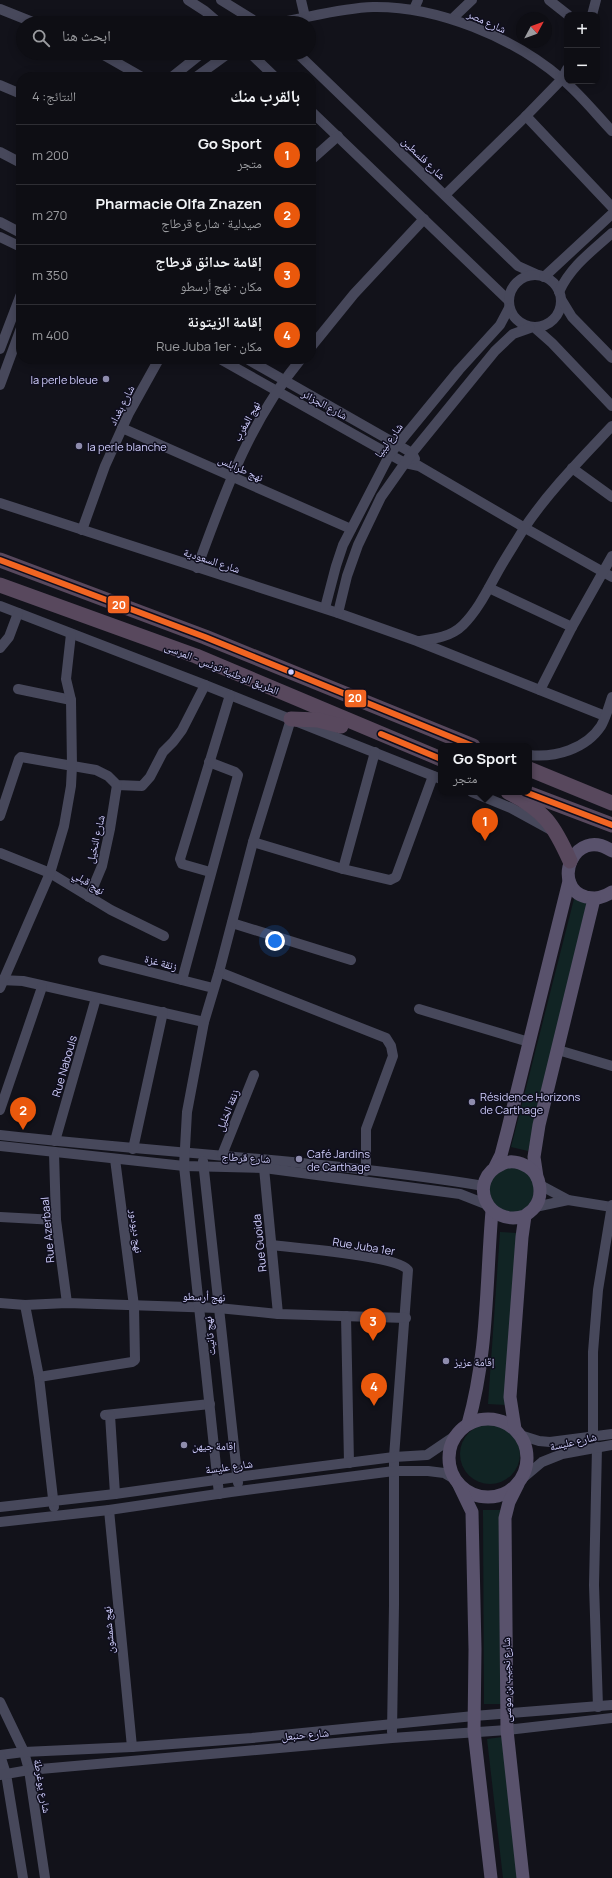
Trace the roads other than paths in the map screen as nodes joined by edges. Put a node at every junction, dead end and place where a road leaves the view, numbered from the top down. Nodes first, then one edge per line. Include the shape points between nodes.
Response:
1 (188, 0) edge
2 (301, 0) edge
3 (472, 0) edge
4 (549, 0) edge
5 (596, 0) edge
6 (229, 2) edge
7 (416, 5) edge
8 (0, 9) edge
9 (564, 12) edge
10 (593, 12) edge
11 (18, 16) edge
12 (211, 16) edge
13 (246, 16) edge
14 (305, 16) edge
15 (312, 16) edge
16 (452, 19) junction
17 (112, 60) edge
18 (193, 60) edge
19 (219, 60) edge
20 (257, 60) edge
21 (303, 60) edge
22 (133, 72) edge
23 (179, 72) edge
24 (203, 72) edge
25 (270, 72) edge
26 (316, 72) edge
27 (316, 72) edge
28 (564, 75) edge
29 (562, 79) junction
30 (0, 85) edge
31 (16, 92) edge
32 (316, 116) edge
33 (526, 116) junction
34 (612, 130) edge
35 (338, 136) junction
36 (0, 152) edge
37 (316, 156) edge
38 (16, 160) edge
39 (445, 195) junction
40 (612, 207) edge
41 (612, 214) edge
42 (424, 219) junction
43 (0, 222) edge
44 (16, 230) edge
45 (612, 232) edge
46 (0, 237) edge
47 (16, 245) edge
48 (541, 276) junction
49 (560, 295) junction
50 (508, 304) junction
51 (16, 307) edge
52 (532, 328) junction
53 (16, 340) edge
54 (316, 342) edge
55 (0, 349) edge
56 (612, 358) edge
57 (156, 364) edge
58 (229, 364) edge
59 (256, 364) edge
60 (297, 364) edge
61 (1, 378) edge
62 (284, 380) junction
63 (277, 391) junction
64 (612, 406) edge
65 (612, 426) edge
66 (122, 428) junction
67 (398, 445) junction
68 (412, 453) junction
69 (390, 454) junction
70 (405, 463) junction
71 (419, 466) junction
72 (572, 468) junction
73 (231, 477) junction
74 (612, 497) edge
75 (0, 503) edge
76 (525, 528) junction
77 (351, 529) junction
78 (82, 530) junction
79 (612, 556) edge
80 (0, 560) edge
81 (197, 568) junction
82 (602, 571) junction
83 (612, 577) edge
84 (0, 585) edge
85 (489, 588) junction
86 (0, 606) edge
87 (326, 608) junction
88 (18, 613) junction
89 (338, 613) junction
90 (572, 627) junction
91 (71, 634) junction
92 (417, 642) junction
93 (0, 648) edge
94 (205, 685) junction
95 (18, 689) dead end
96 (540, 690) junction
97 (230, 695) junction
98 (612, 697) edge
99 (71, 700) junction
100 (605, 716) junction
101 (291, 719) junction
102 (385, 736) junction
103 (466, 743) edge
104 (375, 752) junction
105 (532, 755) edge
106 (438, 758) edge
107 (209, 762) junction
108 (72, 766) junction
109 (532, 770) edge
110 (437, 777) edge
111 (117, 785) junction
112 (479, 795) edge
113 (514, 795) edge
114 (532, 795) edge
115 (612, 803) edge
116 (0, 816) edge
117 (612, 825) edge
118 (558, 834) junction
119 (253, 842) junction
120 (612, 851) edge
121 (0, 853) edge
122 (570, 861) junction
123 (343, 869) junction
124 (210, 872) junction
125 (50, 873) junction
126 (569, 881) junction
127 (89, 897) junction
128 (606, 897) edge
129 (232, 922) junction
130 (164, 936) dead end
131 (103, 960) dead end
132 (351, 960) dead end
133 (219, 972) junction
134 (182, 980) junction
135 (1, 983) edge
136 (42, 987) junction
137 (213, 988) junction
138 (96, 998) junction
139 (419, 1009) dead end
140 (163, 1012) junction
141 (204, 1022) junction
142 (529, 1042) junction
143 (558, 1050) junction
144 (612, 1066) edge
145 (254, 1075) dead end
146 (0, 1110) edge
147 (0, 1135) edge
148 (54, 1141) junction
149 (0, 1146) edge
150 (133, 1149) junction
151 (184, 1152) junction
152 (54, 1153) junction
153 (203, 1153) junction
154 (222, 1154) junction
155 (115, 1159) junction
156 (184, 1166) junction
157 (202, 1167) junction
158 (495, 1167) junction
159 (264, 1168) junction
160 (366, 1171) junction
161 (539, 1181) junction
162 (484, 1186) junction
163 (568, 1200) junction
164 (612, 1206) edge
165 (535, 1207) junction
166 (490, 1208) junction
167 (525, 1216) junction
168 (0, 1217) edge
169 (56, 1220) junction
170 (271, 1245) junction
171 (0, 1303) edge
172 (67, 1303) junction
173 (25, 1305) junction
174 (134, 1306) junction
175 (199, 1308) junction
176 (218, 1308) junction
177 (278, 1314) junction
178 (346, 1316) junction
179 (406, 1318) junction
180 (39, 1376) junction
181 (210, 1404) junction
182 (468, 1424) junction
183 (518, 1432) junction
184 (612, 1434) edge
185 (456, 1436) junction
186 (595, 1442) junction
187 (612, 1445) edge
188 (394, 1457) junction
189 (349, 1463) junction
190 (394, 1471) junction
191 (237, 1476) junction
192 (218, 1480) junction
193 (520, 1481) junction
194 (458, 1483) junction
195 (239, 1491) junction
196 (115, 1494) junction
197 (219, 1494) junction
198 (53, 1500) junction
199 (0, 1507) edge
200 (109, 1510) junction
201 (55, 1516) junction
202 (0, 1522) edge
203 (0, 1702) edge
204 (612, 1705) edge
205 (598, 1707) junction
206 (507, 1715) junction
207 (474, 1716) junction
208 (612, 1718) edge
209 (392, 1725) junction
210 (507, 1730) junction
211 (474, 1731) junction
212 (392, 1738) junction
213 (132, 1747) junction
214 (24, 1752) junction
215 (0, 1755) edge
216 (29, 1770) junction
217 (3, 1774) edge
218 (23, 1878) edge
219 (46, 1878) edge
220 (491, 1878) edge
221 (523, 1878) edge

1 - 12 street
2 - 14 street
3 - 16 street
4 - 9 street
5 - 10 street
6 - 13 street
7 - 15 street, شارع مصر via 373,7
7 - 16 street, شارع مصر
8 - 11 street
16 - 29 street, شارع مصر via 513,46 539,61
17 - 22 street
18 - 23 street
19 - 24 street
20 - 25 street
21 - 27 street, شارع فلسطين
26 - 39 street, شارع فلسطين
28 - 29 street
29 - 33 street
29 - 34 street, شارع مصر
30 - 31 street
32 - 35 street
33 - 39 street
33 - 40 street
35 - 37 street
35 - 42 street
36 - 38 street
39 - 48 street, شارع فلسطين via 518,266
41 - 48 street via 561,263
42 - 50 street
42 - 54 street via 354,294
43 - 44 street
45 - 49 street via 571,270
46 - 47 street
48 - 49 street via 556,286
48 - 50 street via 529,275 521,278 514,284
49 - 52 street via 561,306 554,319 542,327
49 - 56 street via 572,317
50 - 52 street via 516,321
50 - 67 street, شارع ليبيا via 500,325 459,370
51 - 55 street
52 - 64 street via 552,343
52 - 68 street via 513,334 495,351
53 - 61 street
57 - 66 street, شارع بغداد
58 - 63 street, شارع الجزائر
59 - 62 street, شارع الجزائر
60 - 62 street, نهج المغرب
62 - 63 street, نهج المغرب
62 - 67 street, شارع الجزائر
63 - 69 street, شارع الجزائر
63 - 73 street, نهج المغرب via 257,422
65 - 72 street
66 - 73 street, نهج طرابلس
66 - 78 street, شارع بغداد
67 - 68 street, شارع الجزائر
67 - 69 street, شارع ليبيا
68 - 70 street
68 - 71 street
69 - 70 street, شارع الجزائر
69 - 77 street, شارع ليبيا
70 - 71 street, شارع الجزائر
70 - 89 street via 381,497 358,545
71 - 76 street, شارع الجزائر
72 - 74 street
72 - 76 street
73 - 77 street, نهج طرابلس
73 - 81 street, نهج المغرب
75 - 78 street, شارع السعودية
76 - 82 street, شارع الجزائر
76 - 85 street
77 - 87 street, شارع ليبيا via 336,566
78 - 81 street, شارع السعودية
79 - 82 street
80 - 103 highway, الطريق الوطنية تونس - المرسى via 205,637
81 - 87 street, شارع السعودية
82 - 83 street, شارع الجزائر
82 - 90 street
84 - 102 highway, الطريق الوطنية تونس - المرسى via 196,656
85 - 90 street
85 - 92 street via 463,626 450,635
86 - 88 street
87 - 89 street, شارع السعودية
88 - 91 street
88 - 93 street via 9,637
89 - 92 street, شارع السعودية
90 - 96 street
91 - 94 street
91 - 99 street via 66,680
92 - 96 street, شارع السعودية
94 - 97 street
94 - 111 street via 182,730 163,752 150,777 139,787
95 - 99 street
96 - 100 street, شارع السعودية
97 - 101 street
97 - 107 street
98 - 100 street
99 - 108 street
100 - 105 street via 601,726 579,746 562,753
101 - 102 highway via 318,720
101 - 104 street
101 - 119 street
102 - 106 highway, الطريق الوطنية تونس - المرسى
104 - 110 street
104 - 123 street
107 - 124 street via 238,775
107 - 124 street via 180,859 182,864
108 - 111 street via 96,770 108,776
108 - 116 street via 20,758
108 - 125 street via 64,826
109 - 115 highway
110 - 123 street via 396,877 390,880
111 - 127 street, شارع النخيل via 102,866
112 - 118 street via 511,808
113 - 118 highway via 528,802
114 - 117 highway
118 - 122 highway
119 - 123 street
119 - 129 street
120 - 122 main road via 592,845 579,850
121 - 125 street, نهج قبلي
122 - 126 main road
124 - 134 street
125 - 127 street, نهج قبلي
125 - 135 street
126 - 128 main road via 583,896
126 - 142 main road
127 - 130 street, نهج قبلي
128 - 143 main road
129 - 132 street
129 - 133 street
131 - 134 street, زنقة غزة
133 - 137 street
133 - 160 street via 386,1038 392,1046 393,1056 366,1130
134 - 137 street, زنقة غزة
135 - 136 street via 22,981
136 - 138 street
136 - 146 street
137 - 141 street
138 - 140 street
138 - 148 street, Rue Nabouls
139 - 142 street
140 - 141 street
140 - 150 street
141 - 151 street via 187,1112
142 - 158 main road via 501,1155
143 - 144 street
143 - 161 main road via 539,1125 534,1157
145 - 154 street, زنقة الخليل
147 - 148 street, شارع قرطاج
148 - 150 street, شارع قرطاج
149 - 152 street, شارع قرطاج
150 - 151 street, شارع قرطاج
151 - 153 street, شارع قرطاج
151 - 156 street
152 - 155 street, شارع قرطاج
152 - 169 street, Rue Azerbaal
153 - 154 street, شارع قرطاج
153 - 157 street, نهج تانيت
154 - 160 street, شارع قرطاج
155 - 156 street, شارع قرطاج
155 - 174 street, نهج ديودور
156 - 157 street, شارع قرطاج
156 - 175 street
157 - 159 street, شارع قرطاج
157 - 176 street, نهج تانيت
158 - 161 main road via 506,1162 518,1162 530,1168
158 - 162 main road via 487,1175
159 - 166 street, شارع قرطاج via 460,1194
159 - 170 street, Rue Guoida
160 - 162 street, شارع قرطاج
161 - 163 street
161 - 165 main road via 540,1197
162 - 166 main road via 484,1196
163 - 164 street
163 - 165 street
164 - 186 street via 598,1290 593,1352
165 - 167 main road
166 - 167 main road via 500,1216 508,1218
166 - 182 main road via 488,1289 479,1374
167 - 183 main road via 510,1397 511,1413
168 - 169 street
169 - 172 street, Rue Azerbaal
170 - 177 street, Rue Guoida
170 - 179 street, Rue Juba 1er via 372,1258 405,1266 409,1274
171 - 173 street, نهج أرسطو
172 - 173 street, نهج أرسطو
172 - 174 street, نهج أرسطو
173 - 180 street
174 - 175 street, نهج أرسطو
174 - 180 street, نهج ديودور via 135,1360
175 - 176 street, نهج أرسطو
175 - 181 street
176 - 177 street, نهج أرسطو
176 - 191 street, نهج تانيت
177 - 178 street, نهج أرسطو
178 - 179 street, نهج أرسطو
178 - 189 street
179 - 188 street, Rue Juba 1er
180 - 198 street
181 - 192 street
181 - 196 street via 108,1415
182 - 183 main road via 492,1419 505,1422
182 - 185 main road
183 - 186 street, شارع عليسة via 539,1441
183 - 193 main road via 525,1443 528,1461
184 - 186 street, شارع عليسة
185 - 188 street, شارع عليسة via 427,1455
185 - 194 main road via 451,1444 449,1458 451,1472
186 - 187 street, شارع عليسة
186 - 193 street, شارع عليسة via 542,1462
186 - 205 street via 594,1585
188 - 189 street, شارع عليسة
188 - 190 street, Rue Juba 1er
189 - 191 street, شارع عليسة
190 - 194 street via 439,1472
190 - 195 street
190 - 209 street, Rue Juba 1er
191 - 192 street, شارع عليسة
191 - 195 street, نهج تانيت
192 - 196 street, شارع عليسة
192 - 197 street
193 - 194 main road via 503,1495 484,1498 467,1491
193 - 206 main road, شارع نجيب بن موسى via 509,1502 505,1518
194 - 207 main road via 472,1512
195 - 197 street
196 - 198 street, شارع عليسة
197 - 200 street
198 - 199 street, شارع عليسة
198 - 201 street
200 - 201 street
200 - 213 street, نهج شمشون
201 - 202 street
203 - 214 street, شارع يوغرطة
204 - 205 street, شارع حنبعل
205 - 206 street, شارع حنبعل
206 - 207 street, شارع حنبعل
206 - 210 main road, شارع نجيب بن موسى
207 - 209 street, شارع حنبعل
207 - 211 main road
208 - 210 street, شارع حنبعل
209 - 212 street, Rue Juba 1er
209 - 213 street, شارع حنبعل
210 - 211 street, شارع حنبعل
210 - 221 main road, شارع نجيب بن موسى
211 - 212 street, شارع حنبعل
211 - 220 main road
212 - 216 street, شارع حنبعل
213 - 214 street, شارع حنبعل
214 - 215 street, شارع حنبعل
214 - 216 street, شارع يوغرطة
215 - 217 street
216 - 217 street, شارع حنبعل
216 - 219 street, شارع يوغرطة
217 - 218 street

